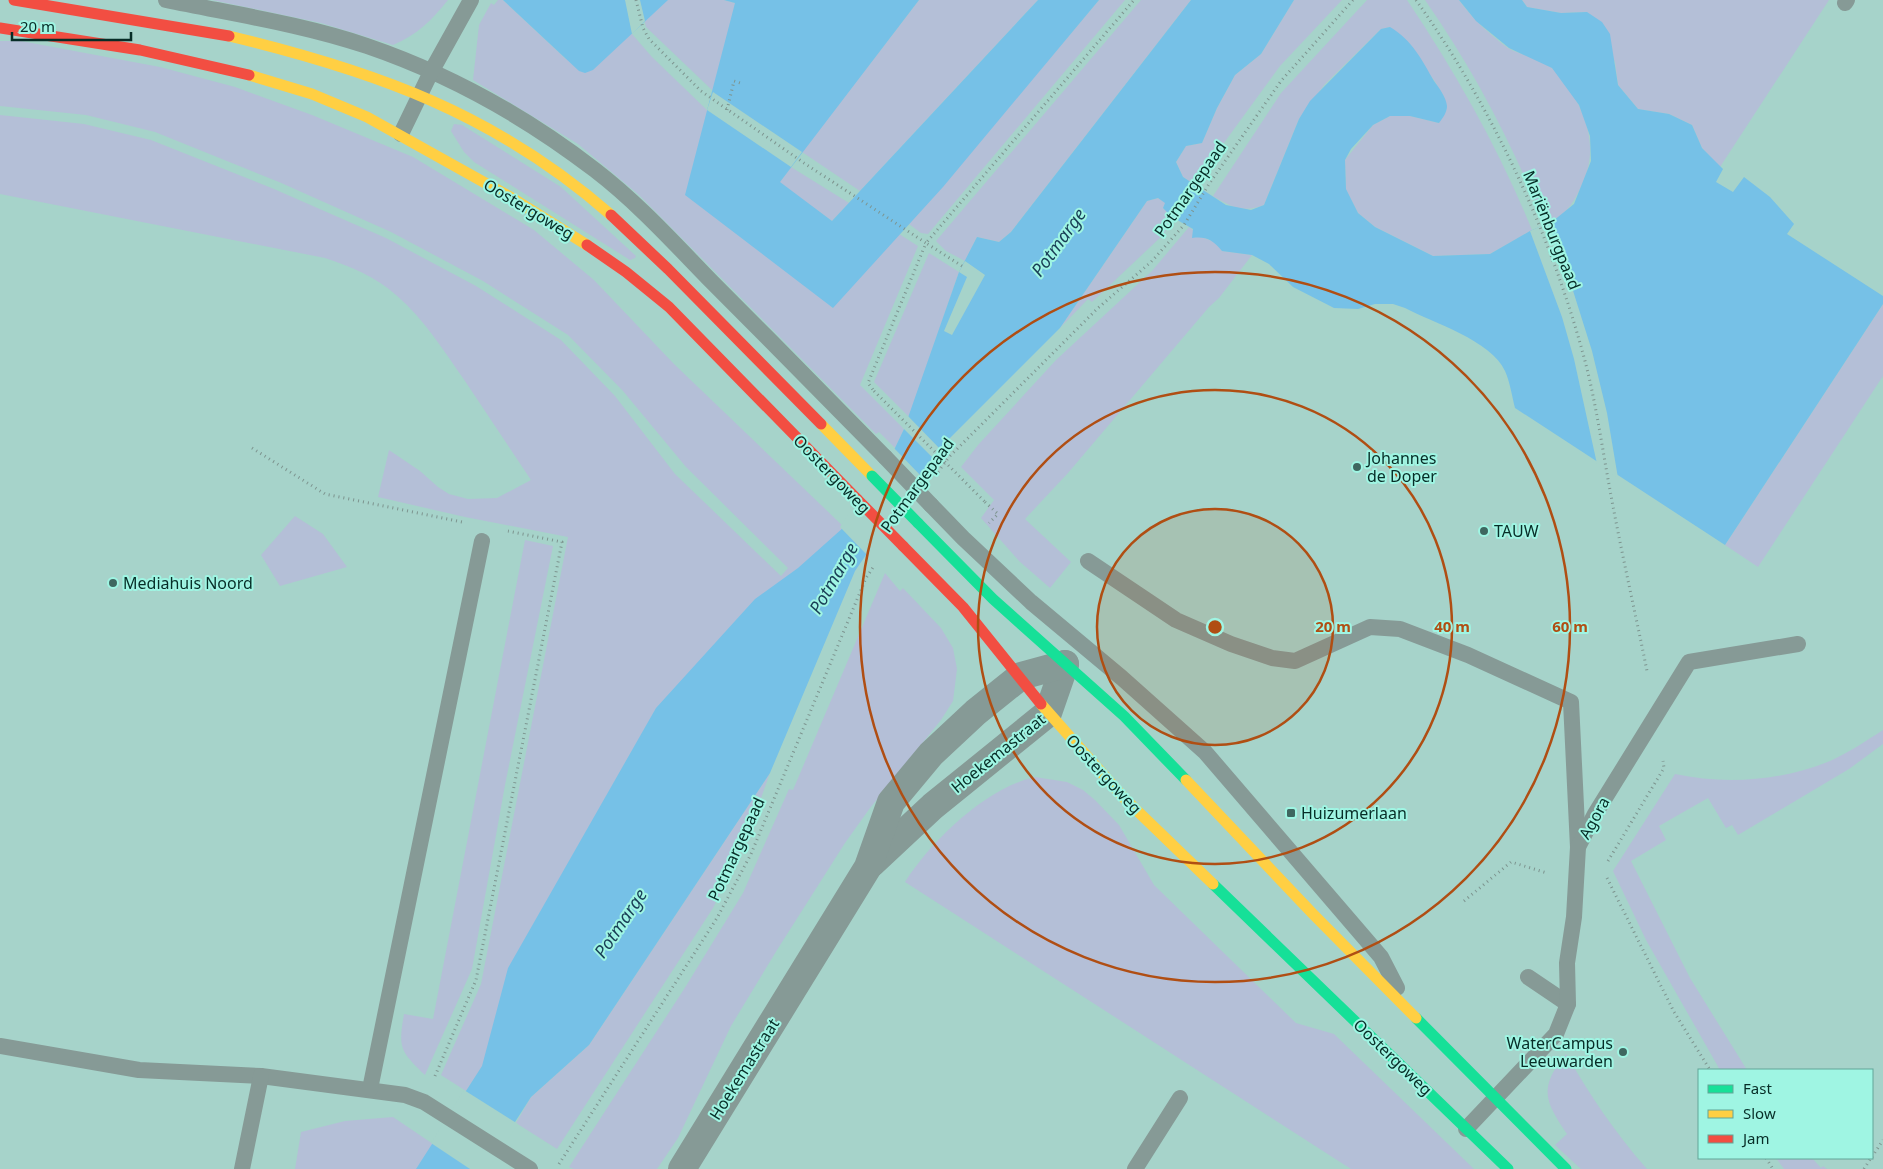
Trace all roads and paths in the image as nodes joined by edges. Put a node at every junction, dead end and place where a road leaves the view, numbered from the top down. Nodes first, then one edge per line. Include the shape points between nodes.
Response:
1 (14, 0) edge
2 (166, 0) edge
3 (471, 0) edge
4 (636, 0) edge
5 (1134, 0) edge
6 (1354, 0) edge
7 (1416, 0) edge
8 (0, 28) edge
9 (431, 72) junction
10 (744, 84) dead end
11 (421, 93) junction
12 (727, 110) junction
13 (401, 134) junction
14 (926, 243) junction
15 (962, 266) dead end
16 (934, 478) dead end
17 (1610, 490) dead end
18 (983, 528) dead end
19 (482, 542) dead end
20 (1088, 561) dead end
21 (877, 563) dead end
22 (1798, 644) dead end
23 (1065, 664) junction
24 (1021, 676) junction
25 (1048, 713) junction
26 (1578, 846) junction
27 (868, 867) junction
28 (1577, 883) junction
29 (1464, 900) dead end
30 (1528, 977) dead end
31 (1568, 1004) junction
32 (1407, 1008) junction
33 (0, 1046) edge
34 (261, 1076) junction
35 (370, 1090) junction
36 (1180, 1098) dead end
37 (1495, 1098) junction
38 (1466, 1129) junction
39 (1883, 1140) edge
40 (1873, 1156) edge
41 (242, 1169) edge
42 (530, 1169) edge
43 (556, 1169) edge
44 (682, 1169) edge
45 (1134, 1169) edge
46 (1508, 1169) edge
47 (1566, 1169) edge

1 - 11 main road, Oostergoweg via 132,18 275,46 347,64
2 - 9 lane, Oostergoweg via 319,32 367,46
3 - 9 lane
4 - 12 path via 648,39 701,91
5 - 14 path
6 - 16 path, Potmargepaad via 1281,81 1184,225 1151,262 1098,308 949,457
7 - 17 path, Mariënburgpaad via 1471,88 1513,166 1539,227 1571,312 1585,362
8 - 13 main road, Oostergoweg via 135,48 252,76 322,98
9 - 11 lane
9 - 32 lane, Oostergoweg, bridge via 505,109 544,133 643,211 963,538 1031,602 1205,752 1381,957
10 - 12 path via 734,81
11 - 13 lane
11 - 23 main road, Oostergoweg, bridge via 512,140 554,168 637,237 993,599
12 - 14 path
13 - 24 main road, Oostergoweg, bridge via 541,214 642,283 669,306 963,607
14 - 15 path
14 - 18 path, bridge via 868,383 998,514
19 - 35 lane
20 - 26 lane via 1176,620 1272,658 1295,660 1370,627 1400,629 1468,655 1571,702
21 - 43 path, Potmargepaad via 866,578 751,854 722,910
22 - 26 lane, Agora via 1689,662
23 - 24 street, Hoekemastraat
23 - 25 street, Hoekemastraat
23 - 32 main road, Oostergoweg via 1164,756
24 - 25 main road, Oostergoweg
24 - 27 street, Hoekemastraat via 931,754 891,802
25 - 27 street, Hoekemastraat via 933,806
25 - 38 main road, Oostergoweg via 1124,798
26 - 28 lane, Agora
27 - 44 street, Hoekemastraat
28 - 29 path via 1511,862
28 - 31 lane, Agora via 1567,963
30 - 31 lane
31 - 37 lane, Agora via 1556,1034
32 - 37 main road, Oostergoweg
33 - 34 lane via 139,1070
34 - 35 lane
34 - 41 lane
35 - 42 lane via 405,1095 424,1102
36 - 45 lane
37 - 38 lane, Agora
37 - 47 main road, Oostergoweg
38 - 46 main road, Oostergoweg
39 - 40 path

